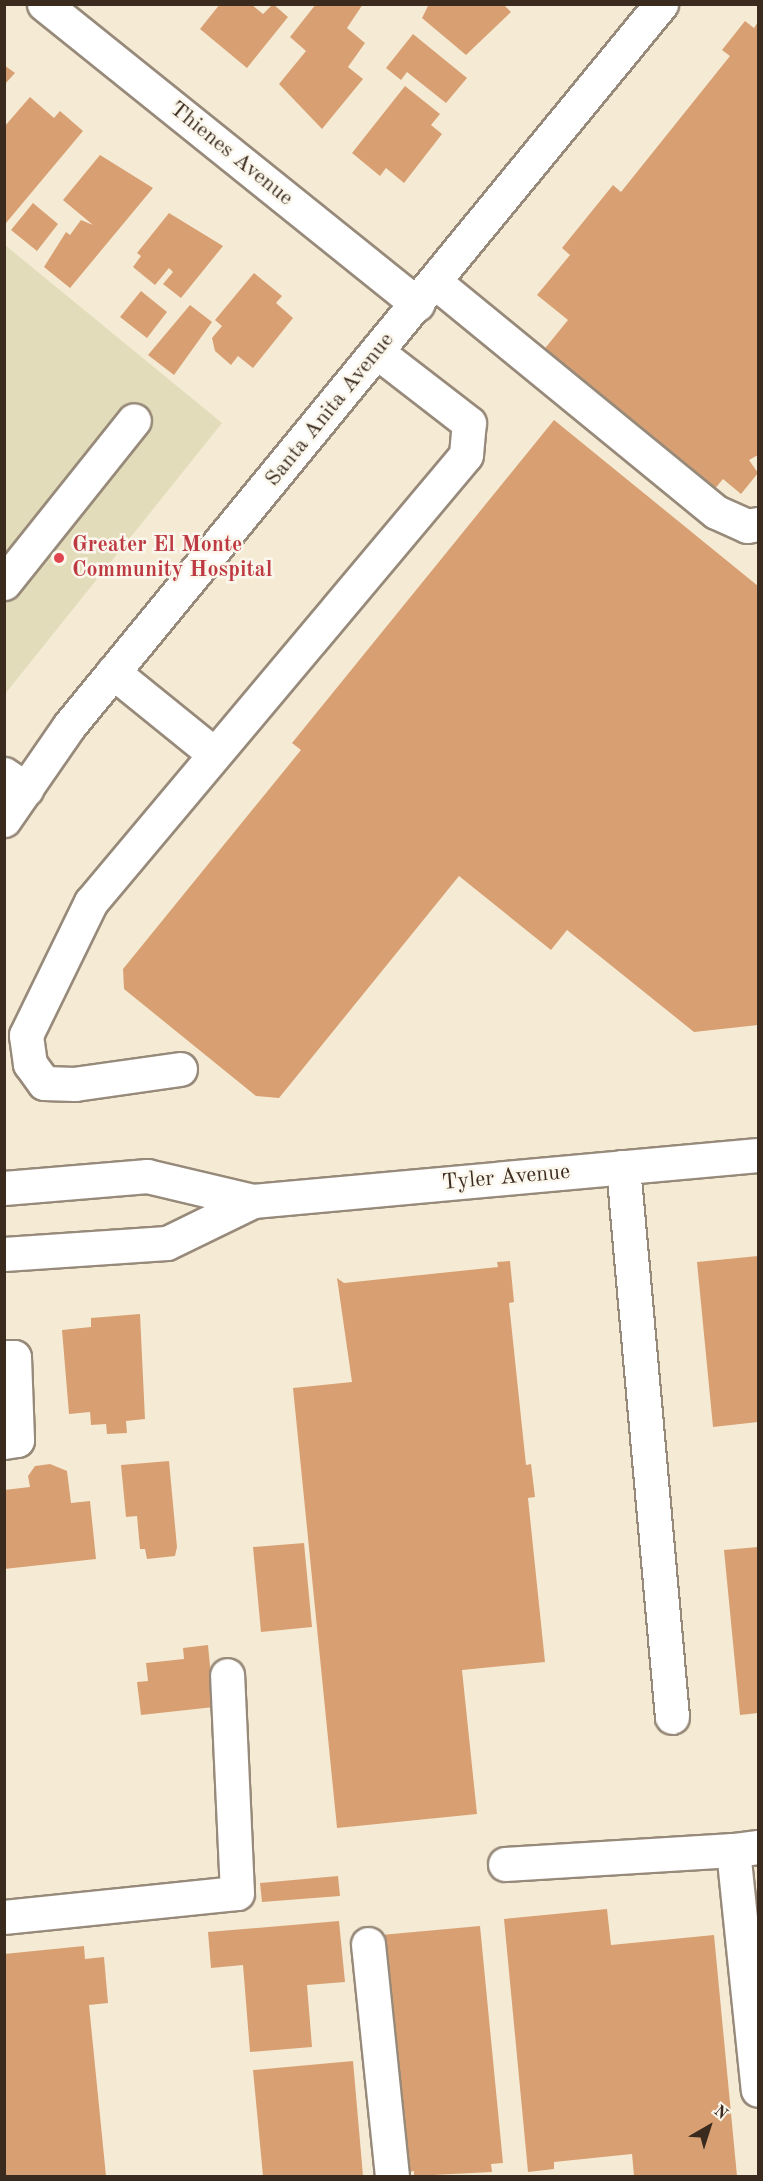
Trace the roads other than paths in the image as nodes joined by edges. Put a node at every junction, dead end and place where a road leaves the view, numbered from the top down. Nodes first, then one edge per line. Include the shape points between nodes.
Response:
1 (45, 4) edge
2 (661, 4) edge
3 (426, 293) junction
4 (377, 352) junction
5 (134, 420) dead end
6 (759, 524) edge
7 (4, 583) edge
8 (113, 672) junction
9 (213, 753) junction
10 (15, 781) edge
11 (4, 820) edge
12 (180, 1069) dead end
13 (759, 1155) edge
14 (623, 1167) junction
15 (4, 1188) edge
16 (253, 1201) junction
17 (4, 1254) edge
18 (4, 1357) edge
19 (4, 1442) edge
20 (227, 1675) dead end
21 (672, 1717) dead end
22 (746, 1848) edge
23 (505, 1864) dead end
24 (4, 1917) edge
25 (368, 1944) dead end
26 (759, 2090) edge
27 (392, 2176) edge

1 - 3 main road, Thienes Avenue
2 - 3 main road, Santa Anita Avenue
3 - 4 main road, Santa Anita Avenue
3 - 6 main road, Thienes Avenue via 716,512 747,526
4 - 8 main road, Santa Anita Avenue
4 - 9 main road via 469,423 466,455
5 - 7 main road
8 - 9 main road
8 - 10 main road, Santa Anita Avenue
9 - 12 main road via 91,903 26,1035 30,1064 44,1083 75,1084
10 - 11 main road, Santa Anita Avenue
13 - 14 main road, Tyler Avenue
14 - 16 main road, Tyler Avenue
14 - 21 main road
15 - 16 main road, Tyler Avenue via 147,1176
16 - 17 main road, Tyler Avenue via 167,1243
18 - 19 main road via 14,1357 17,1440
20 - 24 main road via 237,1893
22 - 23 main road
22 - 26 main road
25 - 27 main road

